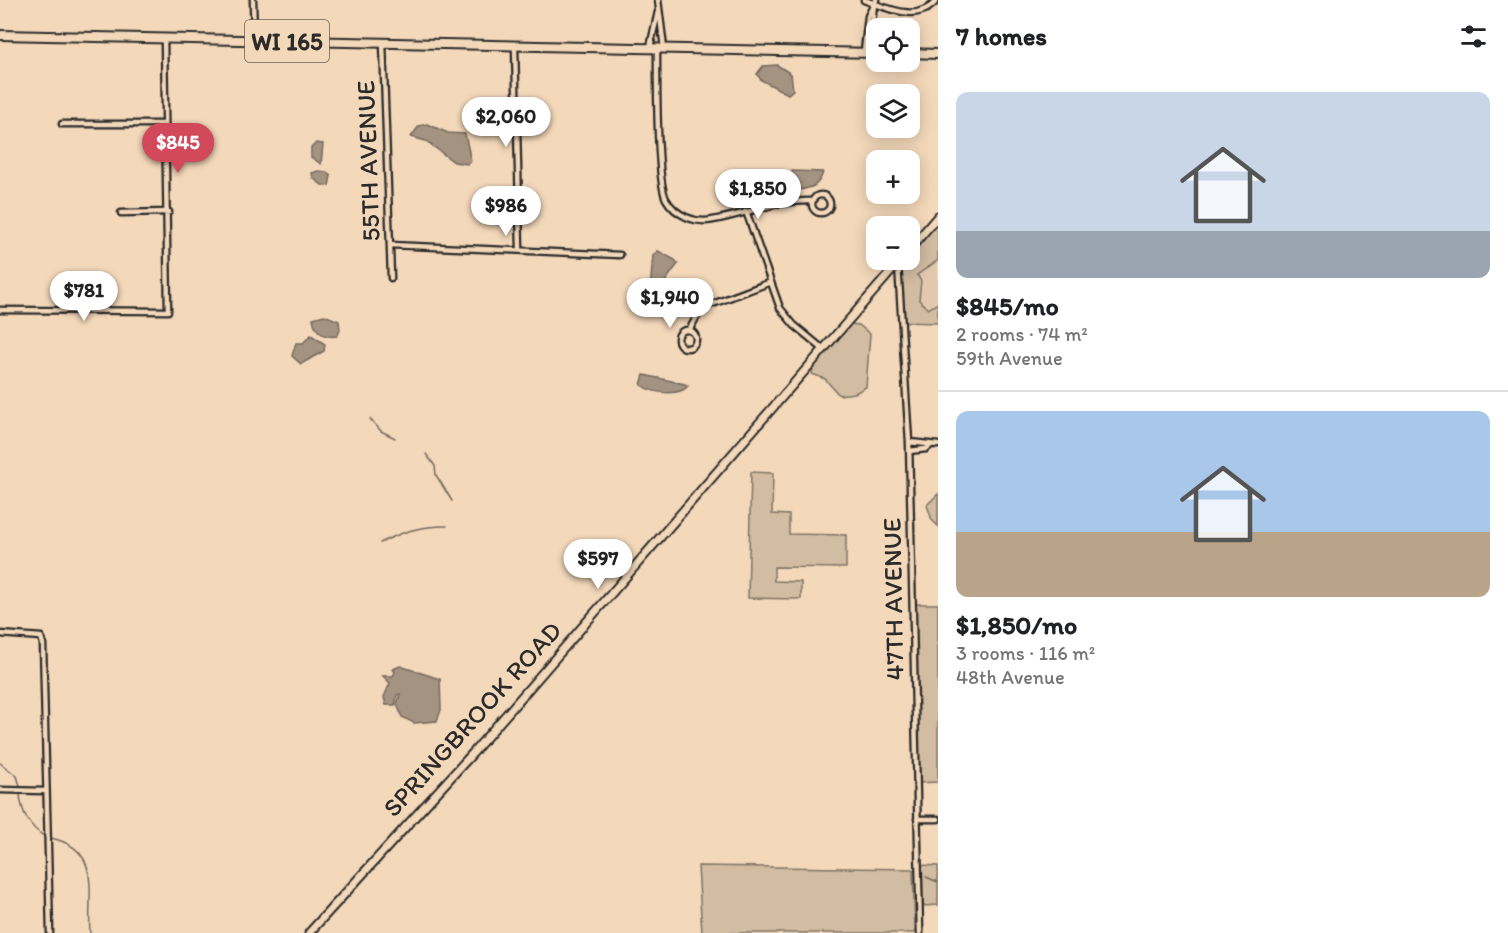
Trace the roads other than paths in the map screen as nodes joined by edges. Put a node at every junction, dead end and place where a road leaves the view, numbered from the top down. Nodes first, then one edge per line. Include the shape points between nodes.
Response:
1 (253, 0) edge
2 (658, 0) edge
3 (864, 0) edge
4 (937, 0) edge
5 (875, 2) edge
6 (658, 12) junction
7 (873, 18) edge
8 (0, 35) edge
9 (164, 38) junction
10 (254, 40) junction
11 (383, 43) junction
12 (515, 47) junction
13 (657, 48) junction
14 (864, 52) joint
15 (920, 53) edge
16 (938, 54) edge
17 (62, 124) dead end
18 (165, 124) junction
19 (812, 201) junction
20 (169, 212) junction
21 (746, 212) junction
22 (121, 213) dead end
23 (938, 216) edge
24 (920, 237) edge
25 (390, 244) junction
26 (520, 249) junction
27 (620, 255) dead end
28 (892, 270) edge
29 (899, 270) edge
30 (391, 278) dead end
31 (771, 282) junction
32 (0, 310) edge
33 (689, 330) junction
34 (823, 349) junction
35 (909, 442) junction
36 (931, 445) junction
37 (938, 445) edge
38 (909, 451) junction
39 (0, 634) edge
40 (0, 790) edge
41 (46, 791) junction
42 (917, 819) junction
43 (938, 819) edge
44 (50, 933) edge
45 (309, 933) edge
46 (920, 933) edge

1 - 10 street
2 - 6 street
3 - 5 street
4 - 5 street via 922,12 910,14
5 - 7 street
5 - 14 street via 868,16
6 - 13 street
6 - 13 street
8 - 9 main road, WI 165
9 - 10 main road, WI 165
9 - 18 street
10 - 11 main road, WI 165
11 - 12 main road, WI 165
11 - 25 street, 55TH AVENUE
12 - 13 main road, WI 165
12 - 26 street
13 - 14 main road, WI 165
13 - 21 street via 663,191 670,204 681,215 705,221
15 - 16 main road
17 - 18 street
18 - 20 street
19 - 19 street via 822,195 828,198 830,207 818,213 813,210
19 - 21 street via 783,202
20 - 22 street
20 - 32 street via 168,311
21 - 31 street
23 - 24 street
25 - 26 street
25 - 30 street, 55TH AVENUE
26 - 27 street
28 - 34 street, SPRINGBROOK ROAD
29 - 35 street, 47TH AVENUE
31 - 33 street via 702,308
31 - 34 street via 780,308
33 - 33 street via 683,331 678,339 688,348 697,338
34 - 45 street, SPRINGBROOK ROAD via 472,754
35 - 36 street
35 - 38 street, 47TH AVENUE
36 - 37 street
36 - 38 street
38 - 42 street, 47TH AVENUE
39 - 41 street via 41,637
40 - 41 street
41 - 44 street
42 - 43 street
42 - 46 street, 47TH AVENUE

